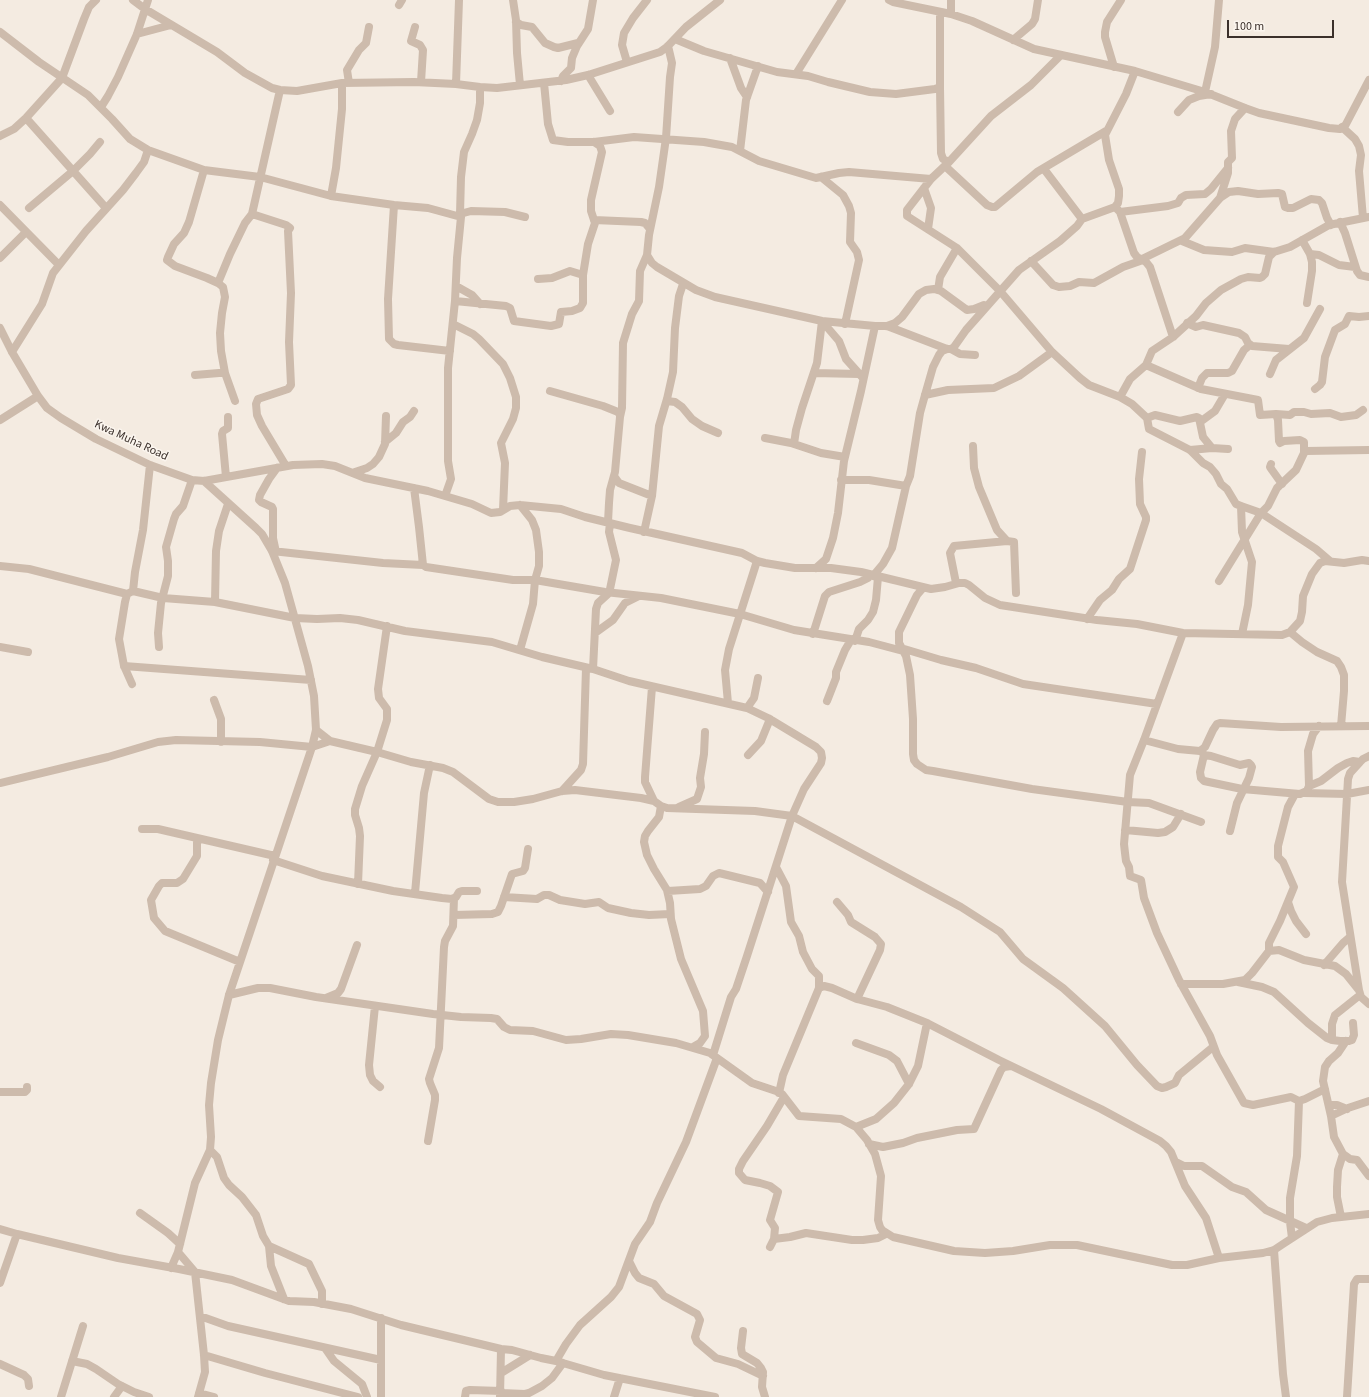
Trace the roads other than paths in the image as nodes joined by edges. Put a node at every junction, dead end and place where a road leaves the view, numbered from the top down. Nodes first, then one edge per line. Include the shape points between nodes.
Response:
1 (96, 0) edge
2 (133, 0) edge
3 (148, 0) edge
4 (459, 0) edge
5 (513, 0) edge
6 (593, 0) edge
7 (648, 0) edge
8 (720, 0) edge
9 (842, 0) edge
10 (889, 0) edge
11 (951, 0) edge
12 (1038, 0) edge
13 (1121, 0) edge
14 (1219, 0) edge
15 (145, 9) junction
16 (940, 12) junction
17 (951, 14) junction
18 (516, 22) junction
19 (171, 25) junction
20 (369, 27) dead end
21 (415, 27) dead end
22 (0, 32) edge
23 (137, 34) junction
24 (674, 39) junction
25 (1013, 40) junction
26 (578, 42) junction
27 (668, 46) junction
28 (1060, 56) junction
29 (730, 58) junction
30 (627, 62) junction
31 (758, 66) junction
32 (1114, 67) junction
33 (1135, 70) junction
34 (796, 74) junction
35 (588, 75) junction
36 (62, 78) junction
37 (1369, 80) edge
38 (561, 81) junction
39 (422, 82) junction
40 (544, 83) junction
41 (346, 84) junction
42 (456, 84) junction
43 (520, 86) junction
44 (940, 87) junction
45 (480, 88) junction
46 (280, 90) junction
47 (1208, 93) junction
48 (747, 97) junction
49 (101, 107) junction
50 (1245, 108) junction
51 (610, 111) dead end
52 (1178, 112) dead end
53 (26, 118) junction
54 (1342, 128) junction
55 (1106, 131) junction
56 (0, 136) edge
57 (666, 138) junction
58 (100, 142) dead end
59 (594, 142) junction
60 (148, 150) junction
61 (740, 151) junction
62 (947, 164) junction
63 (1228, 168) junction
64 (1044, 169) junction
65 (204, 170) junction
66 (73, 172) junction
67 (260, 177) junction
68 (821, 177) junction
69 (931, 179) junction
70 (924, 188) junction
71 (331, 196) junction
72 (1220, 198) junction
73 (0, 205) edge
74 (394, 205) junction
75 (29, 208) dead end
76 (106, 208) junction
77 (1117, 210) junction
78 (252, 214) junction
79 (460, 216) junction
80 (525, 217) dead end
81 (1366, 217) edge
82 (1082, 219) junction
83 (594, 220) junction
84 (1340, 222) junction
85 (1331, 225) junction
86 (650, 229) junction
87 (928, 230) junction
88 (26, 232) junction
89 (1182, 240) junction
90 (1302, 240) junction
91 (957, 248) junction
92 (1274, 252) junction
93 (1310, 254) junction
94 (647, 255) junction
95 (0, 258) edge
96 (1143, 259) junction
97 (1031, 260) junction
98 (59, 265) junction
99 (1355, 267) junction
100 (583, 275) junction
101 (1369, 277) edge
102 (538, 279) dead end
103 (218, 283) junction
104 (683, 284) junction
105 (456, 286) junction
106 (938, 290) junction
107 (1000, 291) junction
108 (455, 301) junction
109 (1307, 302) dead end
110 (480, 304) junction
111 (987, 306) junction
112 (1320, 309) dead end
113 (1369, 316) edge
114 (822, 322) junction
115 (1187, 323) junction
116 (453, 324) junction
117 (845, 324) junction
118 (875, 326) junction
119 (887, 326) junction
120 (0, 328) edge
121 (1173, 337) junction
122 (1250, 344) junction
123 (949, 349) junction
124 (1289, 349) junction
125 (450, 351) junction
126 (12, 352) junction
127 (1052, 352) junction
128 (975, 355) dead end
129 (1146, 365) junction
130 (225, 373) junction
131 (814, 373) junction
132 (1270, 374) dead end
133 (194, 375) dead end
134 (861, 376) junction
135 (1198, 388) junction
136 (1315, 389) dead end
137 (550, 391) dead end
138 (1225, 394) junction
139 (925, 395) junction
140 (38, 396) junction
141 (1120, 397) junction
142 (235, 402) dead end
143 (667, 402) junction
144 (1363, 410) dead end
145 (414, 411) dead end
146 (1276, 414) junction
147 (620, 415) junction
148 (386, 416) dead end
149 (228, 417) dead end
150 (1147, 418) junction
151 (0, 420) edge
152 (1200, 422) junction
153 (718, 434) dead end
154 (765, 438) dead end
155 (385, 442) junction
156 (794, 444) junction
157 (973, 446) dead end
158 (1212, 448) junction
159 (1228, 449) dead end
160 (1190, 450) junction
161 (1369, 450) edge
162 (1142, 452) dead end
163 (1304, 453) junction
164 (845, 457) junction
165 (1271, 464) dead end
166 (150, 465) junction
167 (286, 466) junction
168 (277, 468) junction
169 (352, 473) junction
170 (614, 476) junction
171 (226, 477) junction
172 (192, 480) junction
173 (841, 480) junction
174 (204, 481) junction
175 (1282, 484) junction
176 (906, 486) junction
177 (416, 488) junction
178 (445, 496) junction
179 (652, 496) junction
180 (228, 504) junction
181 (520, 505) junction
182 (1241, 506) junction
183 (503, 510) junction
184 (1261, 513) junction
185 (609, 523) junction
186 (644, 532) junction
187 (1245, 539) junction
188 (1007, 541) junction
189 (274, 551) junction
190 (828, 555) junction
191 (757, 561) junction
192 (1330, 561) junction
193 (1369, 561) edge
194 (422, 565) junction
195 (0, 566) edge
196 (816, 568) junction
197 (831, 568) junction
198 (874, 576) junction
199 (535, 580) junction
200 (1219, 581) dead end
201 (956, 583) junction
202 (923, 588) junction
203 (609, 592) junction
204 (130, 593) junction
205 (1016, 593) dead end
206 (639, 596) junction
207 (163, 598) junction
208 (215, 602) junction
209 (740, 614) junction
210 (295, 618) junction
211 (1087, 618) junction
212 (386, 626) junction
213 (1290, 632) junction
214 (595, 633) junction
215 (1183, 633) junction
216 (813, 634) junction
217 (1242, 634) junction
218 (853, 640) junction
219 (0, 647) edge
220 (159, 648) dead end
221 (520, 650) junction
222 (902, 650) junction
223 (28, 652) dead end
224 (124, 666) junction
225 (590, 668) junction
226 (758, 678) dead end
227 (311, 680) junction
228 (132, 684) dead end
229 (652, 687) junction
230 (214, 700) dead end
231 (827, 701) dead end
232 (728, 703) junction
233 (1158, 704) junction
234 (747, 708) junction
235 (770, 719) junction
236 (1319, 726) junction
237 (1341, 726) junction
238 (1369, 726) edge
239 (316, 730) junction
240 (705, 732) dead end
241 (1144, 740) junction
242 (330, 741) junction
243 (221, 742) junction
244 (312, 747) junction
245 (377, 752) junction
246 (1202, 753) junction
247 (748, 755) dead end
248 (1369, 756) edge
249 (1360, 762) junction
250 (430, 765) junction
251 (0, 782) edge
252 (1244, 789) junction
253 (1307, 790) junction
254 (1369, 790) edge
255 (562, 791) junction
256 (1295, 794) junction
257 (1347, 794) junction
258 (654, 801) junction
259 (1128, 802) junction
260 (661, 806) junction
261 (678, 807) junction
262 (1181, 814) junction
263 (792, 816) junction
264 (1201, 822) dead end
265 (142, 829) dead end
266 (1126, 830) junction
267 (1230, 831) dead end
268 (196, 838) junction
269 (528, 849) dead end
270 (274, 858) junction
271 (776, 867) junction
272 (358, 884) junction
273 (477, 891) dead end
274 (668, 891) junction
275 (768, 892) junction
276 (415, 894) junction
277 (504, 897) junction
278 (454, 898) junction
279 (837, 902) dead end
280 (1288, 902) junction
281 (670, 914) junction
282 (454, 915) junction
283 (1306, 934) dead end
284 (1350, 937) junction
285 (356, 945) dead end
286 (1269, 951) junction
287 (240, 962) junction
288 (1324, 964) junction
289 (1237, 982) junction
290 (1181, 984) junction
291 (819, 988) junction
292 (1359, 992) junction
293 (229, 995) junction
294 (326, 998) junction
295 (857, 998) junction
296 (1369, 1004) edge
297 (375, 1006) junction
298 (441, 1015) junction
299 (1353, 1022) dead end
300 (927, 1023) junction
301 (705, 1036) junction
302 (1332, 1040) junction
303 (1346, 1041) junction
304 (856, 1044) dead end
305 (692, 1047) junction
306 (1213, 1047) junction
307 (713, 1055) junction
308 (1011, 1066) junction
309 (909, 1084) junction
310 (27, 1087) dead end
311 (380, 1087) dead end
312 (1325, 1089) junction
313 (0, 1092) edge
314 (782, 1095) junction
315 (1299, 1101) junction
316 (1369, 1101) edge
317 (1328, 1105) junction
318 (1346, 1109) junction
319 (1331, 1116) junction
320 (856, 1126) junction
321 (428, 1141) dead end
322 (869, 1144) junction
323 (210, 1150) junction
324 (1343, 1154) junction
325 (1176, 1162) junction
326 (1369, 1176) edge
327 (140, 1213) dead end
328 (1369, 1214) edge
329 (1341, 1217) junction
330 (1290, 1222) junction
331 (1306, 1228) junction
332 (0, 1229) edge
333 (17, 1234) junction
334 (886, 1234) junction
335 (1292, 1238) junction
336 (774, 1239) junction
337 (269, 1246) junction
338 (770, 1247) dead end
339 (179, 1248) junction
340 (1274, 1250) junction
341 (1220, 1258) junction
342 (629, 1261) junction
343 (171, 1268) junction
344 (195, 1272) junction
345 (1, 1274) edge
346 (1369, 1279) edge
347 (0, 1283) edge
348 (284, 1299) junction
349 (322, 1304) junction
350 (200, 1316) junction
351 (381, 1318) junction
352 (83, 1326) dead end
353 (743, 1331) dead end
354 (325, 1348) junction
355 (501, 1349) junction
356 (204, 1355) junction
357 (530, 1355) junction
358 (381, 1360) junction
359 (72, 1361) junction
360 (560, 1362) junction
361 (0, 1364) edge
362 (501, 1373) junction
363 (763, 1376) junction
364 (620, 1378) junction
365 (29, 1386) dead end
366 (122, 1386) junction
367 (674, 1393) edge
368 (500, 1394) edge
369 (199, 1395) edge
370 (61, 1397) edge
371 (114, 1397) edge
372 (149, 1397) edge
373 (214, 1397) edge
374 (358, 1397) edge
375 (367, 1397) edge
376 (381, 1397) edge
377 (465, 1397) edge
378 (614, 1397) edge
379 (715, 1397) edge
380 (765, 1397) edge
381 (1286, 1397) edge
382 (1347, 1397) edge

1 - 36 street via 84,19
2 - 15 street
3 - 15 street
4 - 42 street
5 - 18 street
6 - 26 street via 588,29
7 - 30 street via 624,33 622,45
8 - 24 street
9 - 34 street
10 - 16 street
11 - 17 street
12 - 25 street via 1032,24
13 - 32 street via 1107,22 1104,32
14 - 47 street
15 - 19 street
15 - 23 street
16 - 17 street
16 - 44 street
17 - 25 street
18 - 26 street via 532,28 545,43 554,47
18 - 43 street
19 - 23 street
19 - 46 street via 217,52 244,73
20 - 41 street via 366,43 347,70
21 - 39 street via 411,41 420,45 423,50
22 - 36 street
23 - 49 street
24 - 27 street
24 - 29 street
25 - 28 street
26 - 38 street via 571,68
27 - 30 street via 660,52
27 - 57 street via 672,63
28 - 32 street
28 - 62 street via 1031,85 991,116
29 - 31 street
29 - 48 street via 740,88
30 - 35 street
31 - 34 street
31 - 48 street
32 - 33 street
33 - 47 street
33 - 55 street via 1126,94
34 - 44 street via 870,92 889,94
35 - 38 street
35 - 51 street
36 - 49 street
36 - 53 street
37 - 54 street
38 - 40 street
39 - 41 street
39 - 42 street
40 - 43 street
40 - 59 street via 548,124 553,140
41 - 46 street via 297,91
41 - 71 street
42 - 45 street
43 - 45 street
44 - 62 street via 941,153
45 - 79 street via 477,120 464,152
46 - 67 street
47 - 50 street
47 - 52 street via 1189,100
48 - 61 street
49 - 60 street via 130,139
50 - 54 street via 1337,130
50 - 63 street via 1232,126 1232,158 1228,162
53 - 56 street
53 - 66 street
54 - 81 street via 1359,146 1359,171
55 - 64 street
55 - 77 street via 1109,160 1119,189
57 - 59 street via 634,137
57 - 61 street via 722,144
57 - 86 street
58 - 66 street
59 - 83 street via 600,146 602,152 590,208
60 - 65 street
60 - 76 street via 144,162
61 - 68 street via 759,161 811,177
62 - 64 street via 987,205 992,207
62 - 69 street
63 - 72 street
63 - 77 street via 1205,194 1186,195 1178,203 1168,206
64 - 82 street
65 - 67 street
65 - 103 street via 189,222 184,233 174,244 168,260 175,266
66 - 75 street
66 - 76 street
67 - 71 street
67 - 78 street
68 - 69 street via 849,172
68 - 117 street via 843,195 849,206 850,242 859,260
69 - 70 street
70 - 87 street via 931,208
70 - 87 street via 907,210 907,214
71 - 74 street
72 - 85 street via 1234,191 1278,193 1282,194 1285,207 1293,208 1316,198 1322,204
72 - 89 street
73 - 88 street
74 - 79 street via 428,208
74 - 125 street via 388,299 390,339 398,345
76 - 98 street
77 - 82 street
77 - 96 street via 1134,253
78 - 103 street via 230,254
78 - 167 street via 290,228 288,231 291,385 288,389 258,399 256,404 262,426
79 - 80 street via 472,211 505,212
79 - 105 street
81 - 84 street
82 - 97 street via 1060,240
83 - 86 street via 641,222
83 - 100 street
84 - 85 street
84 - 99 street via 1346,233
85 - 90 street
86 - 94 street
87 - 91 street
88 - 95 street
88 - 98 street
89 - 92 street via 1204,250 1232,252 1245,248
89 - 96 street
90 - 92 street via 1284,250
90 - 93 street
91 - 106 street via 940,277
91 - 107 street
92 - 115 street via 1269,256 1262,277 1241,279 1221,290
93 - 99 street via 1319,255 1339,265
93 - 109 street via 1312,271
94 - 104 street via 652,263
94 - 147 street via 640,271 639,301 623,343
96 - 97 street via 1094,283 1079,282 1059,287 1053,285
96 - 121 street via 1150,267
97 - 107 street
98 - 126 street via 53,273 42,304
99 - 101 street via 1360,275
100 - 102 street via 570,272 552,278
100 - 110 street via 582,305 576,310 561,312 559,324 556,326 516,321 512,318 509,307
103 - 130 street via 225,293 220,334
104 - 114 street via 715,297
104 - 143 street via 675,328 673,372
105 - 108 street
105 - 110 street via 472,295
106 - 111 street via 967,310
106 - 119 street via 921,292 902,317
107 - 111 street
107 - 127 street
108 - 110 street
108 - 116 street
111 - 123 street via 954,347
112 - 124 street via 1304,338
113 - 136 street via 1349,316 1345,324 1335,330 1325,358 1322,382
114 - 117 street
114 - 131 street
114 - 134 street via 839,341 846,358
115 - 121 street
115 - 122 street via 1196,327 1204,325 1239,333
116 - 125 street
116 - 183 street via 473,334 503,364 516,397 513,419 501,443 505,463
117 - 118 street
118 - 119 street
118 - 134 street
119 - 123 street
120 - 126 street, Kwa Muha Road
121 - 129 street via 1152,351
122 - 124 street
122 - 135 street via 1232,371 1207,373
123 - 128 street via 960,354
123 - 139 street via 939,355
124 - 132 street via 1276,360
125 - 178 street via 450,479
126 - 140 street, Kwa Muha Road
127 - 139 street via 1019,376 994,388 948,390
127 - 141 street via 1090,385
129 - 135 street
129 - 141 street via 1130,379
130 - 133 street
130 - 142 street
131 - 134 street
131 - 156 street via 799,418
134 - 164 street via 861,391
135 - 138 street
137 - 147 street via 603,406
138 - 146 street via 1258,400 1260,415
138 - 152 street via 1215,411
139 - 176 street
140 - 151 street
140 - 166 street, Kwa Muha Road via 47,408 61,418 96,439
141 - 150 street
143 - 153 street via 675,402 692,419
143 - 179 street via 659,426
144 - 146 street via 1356,415 1341,416 1330,413
145 - 155 street
146 - 163 street via 1280,443 1300,440 1304,442
147 - 170 street
148 - 155 street
149 - 171 street via 228,428 222,434
150 - 152 street via 1155,415 1180,421 1195,416
150 - 160 street via 1149,429
152 - 158 street via 1203,437
154 - 156 street
155 - 169 street via 374,464
156 - 164 street via 821,453
157 - 188 street via 974,468 979,487 997,530
158 - 159 street
158 - 160 street
160 - 182 street via 1216,474 1236,504
161 - 163 street
162 - 211 street via 1140,504 1146,520 1130,569 1100,600
163 - 175 street via 1296,470
164 - 173 street
165 - 175 street via 1270,467
166 - 172 street, Kwa Muha Road
166 - 204 street via 143,530
167 - 168 street, Kwa Muha Road
167 - 169 street, Kwa Muha Road via 322,464
168 - 171 street, Kwa Muha Road
168 - 189 street via 260,495 261,502 273,509
169 - 177 street, Kwa Muha Road
170 - 179 street via 619,483
170 - 185 street via 609,503
171 - 174 street, Kwa Muha Road
172 - 174 street, Kwa Muha Road
172 - 207 street via 183,506 176,514 166,547 168,568
173 - 176 street via 869,480
173 - 190 street via 834,538
174 - 180 street
175 - 184 street
176 - 198 street via 892,548
177 - 178 street, Kwa Muha Road
177 - 194 street
178 - 183 street, Kwa Muha Road via 491,513
179 - 186 street
180 - 189 street via 262,534
180 - 208 street via 219,531 216,551
181 - 183 street, Kwa Muha Road
181 - 185 street via 561,509
181 - 199 street via 532,520 536,530 539,566
182 - 184 street
182 - 187 street via 1241,525
184 - 187 street
184 - 192 street via 1316,548
185 - 186 street
185 - 203 street via 616,560
186 - 191 street via 742,553
187 - 200 street
187 - 217 street via 1252,562
188 - 201 street via 954,546 950,553
188 - 205 street via 1014,542
189 - 194 street
189 - 210 street
190 - 196 street
190 - 197 street
191 - 196 street via 795,568
191 - 209 street
192 - 193 street
192 - 213 street via 1320,562 1312,574 1303,596 1300,621
194 - 199 street via 513,580
195 - 204 street via 29,569
196 - 197 street
197 - 198 street
198 - 202 street
198 - 216 street via 829,592 825,596
198 - 218 street via 876,600 873,612
199 - 203 street
199 - 221 street via 533,604
201 - 202 street via 938,589
201 - 211 street via 969,585 985,598 1000,605
202 - 222 street via 899,632
203 - 206 street
203 - 214 street via 597,606
204 - 207 street
204 - 224 street via 122,618 120,639
206 - 209 street
206 - 214 street via 625,603 613,620
207 - 208 street
207 - 220 street via 158,633
208 - 210 street
209 - 216 street
209 - 232 street via 725,670
210 - 212 street via 340,618
210 - 227 street
211 - 215 street
212 - 221 street via 405,631 492,642
212 - 245 street via 378,689 379,698 388,714
213 - 217 street via 1282,636
213 - 237 street via 1341,667 1344,690
214 - 225 street
215 - 217 street
215 - 233 street
216 - 218 street
218 - 222 street
218 - 231 street via 845,650
219 - 223 street
221 - 225 street
222 - 233 street via 976,668 1022,684
222 - 259 street via 910,675 914,760 920,767 1032,789
224 - 227 street
224 - 228 street
225 - 229 street
225 - 255 street via 583,764 581,770
226 - 234 street via 754,698
227 - 239 street
229 - 232 street
229 - 258 street via 645,777
230 - 243 street via 221,718
232 - 234 street
233 - 241 street
234 - 235 street
235 - 247 street via 761,741
235 - 263 street via 816,747 822,755
236 - 237 street
236 - 246 street via 1281,727 1220,723 1213,730
236 - 253 street via 1313,734 1308,751
237 - 238 street
239 - 242 street
239 - 244 street
240 - 261 street via 701,787 697,799
241 - 246 street
241 - 259 street via 1130,775
242 - 244 street
242 - 245 street
243 - 244 street via 260,742
243 - 251 street via 158,742 108,757
244 - 270 street
245 - 250 street
245 - 272 street via 355,809 360,836
246 - 252 street via 1201,778 1209,783
246 - 252 street via 1240,765 1251,765
248 - 249 street
249 - 253 street via 1347,763
249 - 257 street via 1350,773
250 - 255 street via 453,772 489,799 498,802 534,799
250 - 276 street via 424,793
252 - 256 street
252 - 267 street via 1236,806
253 - 256 street
253 - 257 street
254 - 257 street
255 - 258 street via 595,792
256 - 280 street via 1288,807 1278,846 1278,857 1294,884
257 - 284 street via 1342,882
258 - 260 street
259 - 262 street via 1149,803
259 - 266 street
260 - 261 street
260 - 274 street via 659,817 644,836 644,842 649,860
261 - 263 street via 755,811
262 - 264 street
262 - 266 street via 1174,827 1165,832
263 - 271 street
263 - 306 street via 962,907 1000,932 1022,959 1063,988 1105,1026 1157,1086 1166,1088 1175,1083 1179,1075
265 - 268 street via 158,829
266 - 290 street via 1124,853 1130,876 1141,880 1144,898 1156,933
268 - 270 street
268 - 287 street via 197,856 183,879 177,883 162,883 159,886 152,900 154,918 166,931
269 - 277 street via 525,868 512,874
270 - 272 street via 322,876
270 - 287 street
271 - 275 street
271 - 291 street via 786,886 791,922 799,936 803,952 819,976
272 - 276 street
273 - 278 street via 459,892
274 - 275 street via 700,889 719,873 758,882
274 - 281 street
275 - 307 street
276 - 278 street
277 - 281 street via 537,899 549,894 560,900 585,904 599,902 608,908 631,913
277 - 282 street via 498,912
278 - 282 street
279 - 295 street via 851,922 881,944
280 - 283 street via 1296,921
280 - 286 street via 1269,943
281 - 301 street via 681,959 703,1011
282 - 298 street via 453,926 444,947
284 - 288 street
284 - 292 street
285 - 294 street via 341,989
286 - 288 street via 1279,950 1304,960
286 - 289 street via 1245,980
287 - 293 street
288 - 292 street via 1341,970
289 - 290 street
289 - 302 street via 1274,992 1308,1023
290 - 306 street via 1210,1036
291 - 295 street via 832,988
291 - 314 street via 783,1075
292 - 296 street
292 - 302 street via 1335,1015
293 - 294 street via 258,988 270,988
293 - 323 street via 210,1083
294 - 297 street
295 - 300 street
297 - 298 street
297 - 311 street via 369,1065 370,1075
298 - 305 street via 497,1019 504,1028 510,1030 532,1031 566,1040 612,1034
298 - 321 street via 439,1048 429,1079 435,1100
299 - 303 street via 1354,1035 1352,1040
300 - 308 street
300 - 309 street via 918,1066
301 - 305 street via 700,1043
301 - 307 street
302 - 303 street
303 - 312 street via 1325,1067
304 - 309 street via 889,1055 897,1061
305 - 307 street
306 - 315 street via 1244,1103 1253,1105 1291,1097
307 - 314 street via 752,1083
307 - 342 street via 686,1142 650,1222 635,1244
308 - 322 street via 1001,1070 974,1129 957,1130 882,1147
308 - 325 street via 1101,1109 1160,1141 1171,1152
309 - 320 street via 894,1103 876,1119
310 - 313 street via 26,1092
312 - 315 street
312 - 317 street
314 - 320 street via 799,1116 841,1119
314 - 336 street via 767,1126 739,1169 745,1180 760,1182 778,1192 770,1220 775,1228
315 - 330 street via 1297,1156 1290,1192
316 - 318 street
317 - 318 street
317 - 319 street
318 - 319 street
319 - 324 street via 1334,1137
320 - 322 street
322 - 334 street via 875,1154 881,1176 878,1220
323 - 337 street via 218,1157 224,1178 256,1215
323 - 339 street via 191,1192
324 - 326 street via 1357,1160
324 - 329 street via 1338,1170 1337,1187
325 - 330 street via 1184,1166 1202,1166 1246,1192 1266,1210
325 - 341 street via 1185,1186 1206,1218
327 - 339 street via 168,1233
328 - 329 street
329 - 331 street via 1317,1222
330 - 331 street
330 - 335 street
331 - 335 street
332 - 333 street
333 - 343 street
333 - 345 street
334 - 336 street via 863,1240 806,1233
334 - 341 street via 954,1251 977,1253 1059,1244 1092,1248 1172,1265 1186,1265
335 - 340 street
336 - 338 street
337 - 348 street via 269,1262
337 - 349 street via 309,1264 322,1291
339 - 343 street
339 - 344 street
340 - 341 street
340 - 381 street
342 - 360 street via 616,1292 580,1325 566,1344
342 - 363 street via 639,1278 654,1284 664,1296 697,1314 700,1320 695,1337 697,1342 716,1358 738,1364
343 - 344 street
344 - 348 street via 232,1280
344 - 350 street
345 - 347 street
346 - 382 street via 1357,1279 1354,1284
348 - 349 street
349 - 351 street
350 - 354 street via 228,1326
350 - 356 street
351 - 355 street
351 - 358 street
352 - 359 street
353 - 363 street via 742,1354 757,1363
354 - 358 street
354 - 375 street via 334,1362 362,1384
355 - 357 street
355 - 362 street
356 - 369 street via 205,1372
356 - 374 street via 265,1374
357 - 360 street
357 - 362 street
358 - 376 street
359 - 366 street via 87,1364
359 - 370 street
360 - 364 street
360 - 368 street via 552,1378 529,1393
361 - 365 street via 24,1375
362 - 368 street
363 - 380 street via 762,1387
364 - 367 street
364 - 378 street
366 - 371 street
366 - 372 street
367 - 379 street
368 - 377 street via 470,1390 466,1391
369 - 373 street

